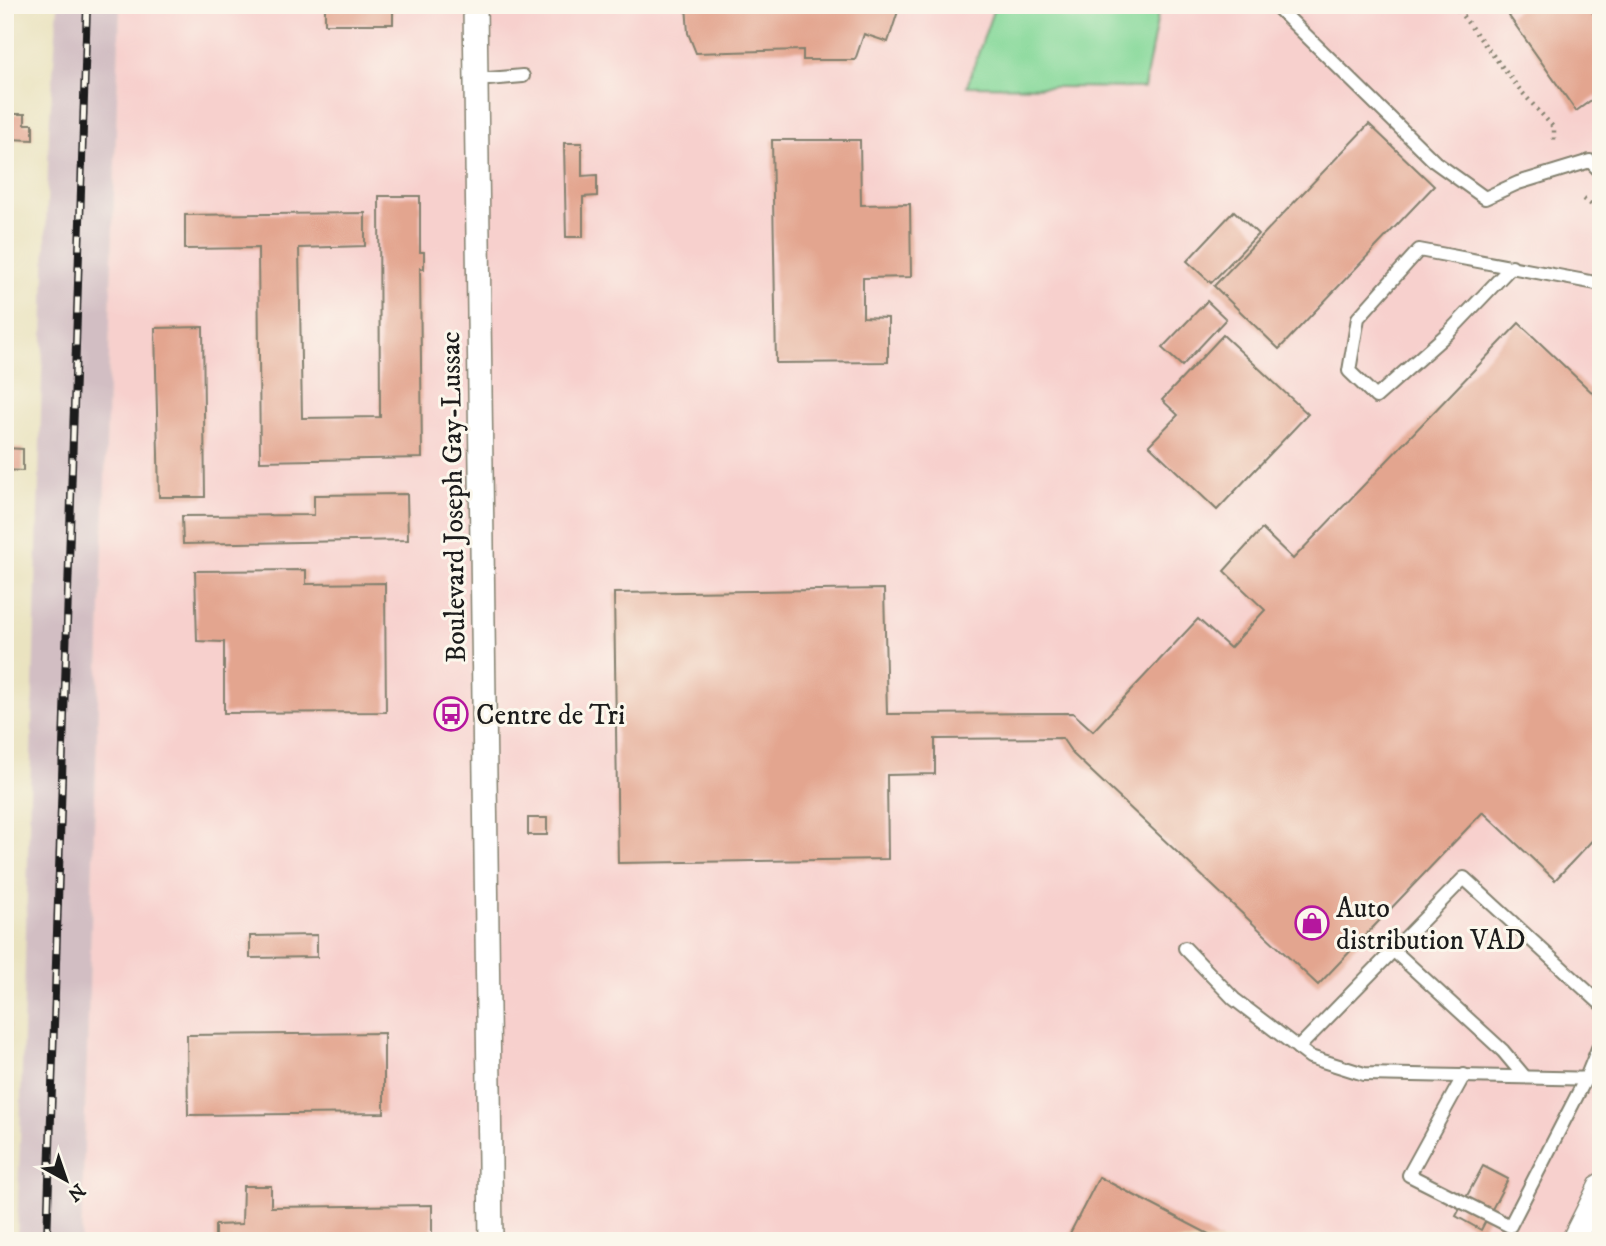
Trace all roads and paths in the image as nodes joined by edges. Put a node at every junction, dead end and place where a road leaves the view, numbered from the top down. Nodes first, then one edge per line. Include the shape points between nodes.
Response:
1 (475, 5) edge
2 (1275, 5) edge
3 (1454, 5) edge
4 (523, 76) dead end
5 (476, 80) junction
6 (1554, 142) dead end
7 (1601, 172) edge
8 (1584, 199) dead end
9 (1601, 212) edge
10 (1512, 266) junction
11 (1601, 284) edge
12 (1185, 947) dead end
13 (1393, 950) junction
14 (1601, 1004) edge
15 (1601, 1041) edge
16 (1298, 1048) junction
17 (1464, 1075) junction
18 (1524, 1076) junction
19 (1587, 1078) junction
20 (1601, 1079) edge
21 (1601, 1185) edge
22 (1601, 1219) edge
23 (491, 1241) edge
24 (1574, 1241) edge

1 - 5 street, Boulevard Joseph Gay-Lussac
2 - 7 lane via 1435,162 1485,198 1590,161
3 - 6 path via 1554,128
4 - 5 lane
5 - 23 street, Boulevard Joseph Gay-Lussac
8 - 9 path
10 - 10 lane via 1419,250 1357,318 1349,370 1376,397 1448,333
10 - 11 lane
12 - 16 lane via 1234,999
13 - 14 lane via 1464,878
13 - 16 lane
13 - 18 lane
15 - 19 lane
16 - 17 lane via 1310,1057 1364,1074
17 - 18 lane
17 - 19 lane via 1409,1175 1510,1226
18 - 19 lane
19 - 20 lane
21 - 24 street
22 - 24 street

